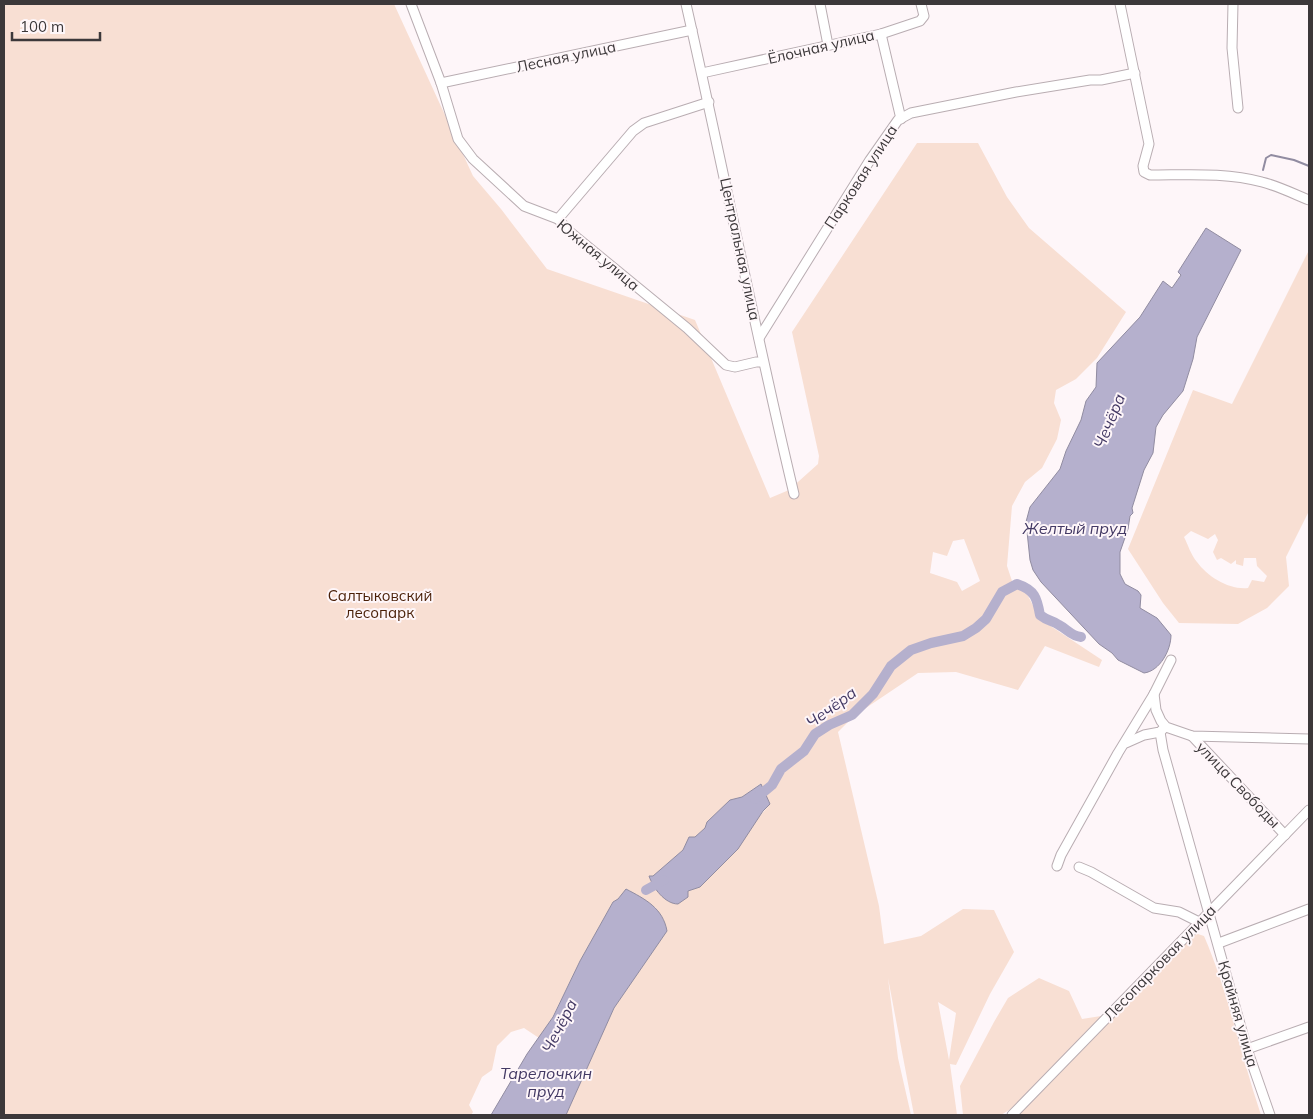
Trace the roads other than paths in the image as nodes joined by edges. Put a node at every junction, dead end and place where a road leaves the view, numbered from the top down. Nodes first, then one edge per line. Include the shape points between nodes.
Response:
1 (411, 4) edge
2 (686, 4) edge
3 (820, 4) edge
4 (921, 4) edge
5 (1120, 4) edge
6 (1233, 4) edge
7 (692, 30) junction
8 (881, 34) junction
9 (828, 45) junction
10 (702, 73) junction
11 (1135, 73) junction
12 (440, 84) junction
13 (708, 102) junction
14 (1238, 108) dead end
15 (901, 119) junction
16 (1309, 200) edge
17 (558, 219) junction
18 (759, 338) junction
19 (762, 362) junction
20 (794, 494) dead end
21 (1171, 660) dead end
22 (1154, 694) junction
23 (1163, 729) junction
24 (1192, 736) junction
25 (1309, 739) edge
26 (1124, 745) junction
27 (1309, 810) edge
28 (1285, 834) junction
29 (1057, 866) dead end
30 (1079, 867) dead end
31 (1309, 909) edge
32 (1209, 912) junction
33 (1199, 922) junction
34 (1218, 943) junction
35 (1309, 1027) edge
36 (1247, 1049) junction
37 (1012, 1115) edge
38 (1270, 1115) edge

1 - 12 street, Южная улица
2 - 7 street, Центральная улица
3 - 9 street
4 - 8 street, Ёлочная улица via 924,16 920,20
5 - 11 street
6 - 14 street via 1232,48
7 - 10 street, Центральная улица
7 - 12 street, Лесная улица
8 - 9 street, Ёлочная улица
8 - 15 street
9 - 10 street, Ёлочная улица
10 - 13 street, Центральная улица
11 - 15 street, Парковая улица via 1016,92 911,113
11 - 16 street via 1149,144 1144,172 1150,176 1214,175 1247,179
12 - 17 street, Южная улица via 458,139 473,159 524,206
13 - 17 street via 644,123 633,131
13 - 18 street, Центральная улица
15 - 18 street, Парковая улица via 870,160
17 - 19 street, Южная улица via 726,365 735,367
18 - 19 street, Центральная улица
19 - 20 street, Центральная улица
21 - 22 street
22 - 23 street, Крайняя улица
22 - 26 street
23 - 24 street
23 - 26 street via 1144,734
23 - 32 street, Крайняя улица via 1163,750
24 - 25 street
24 - 28 street, улица Свободы
26 - 29 street
27 - 28 street, Лесопарковая улица
28 - 32 street, Лесопарковая улица
30 - 33 street via 1154,908 1179,912
31 - 34 street
32 - 33 street, Лесопарковая улица
32 - 34 street, Крайняя улица
33 - 37 street, Лесопарковая улица
34 - 36 street, Крайняя улица
35 - 36 street
36 - 38 street, Крайняя улица

